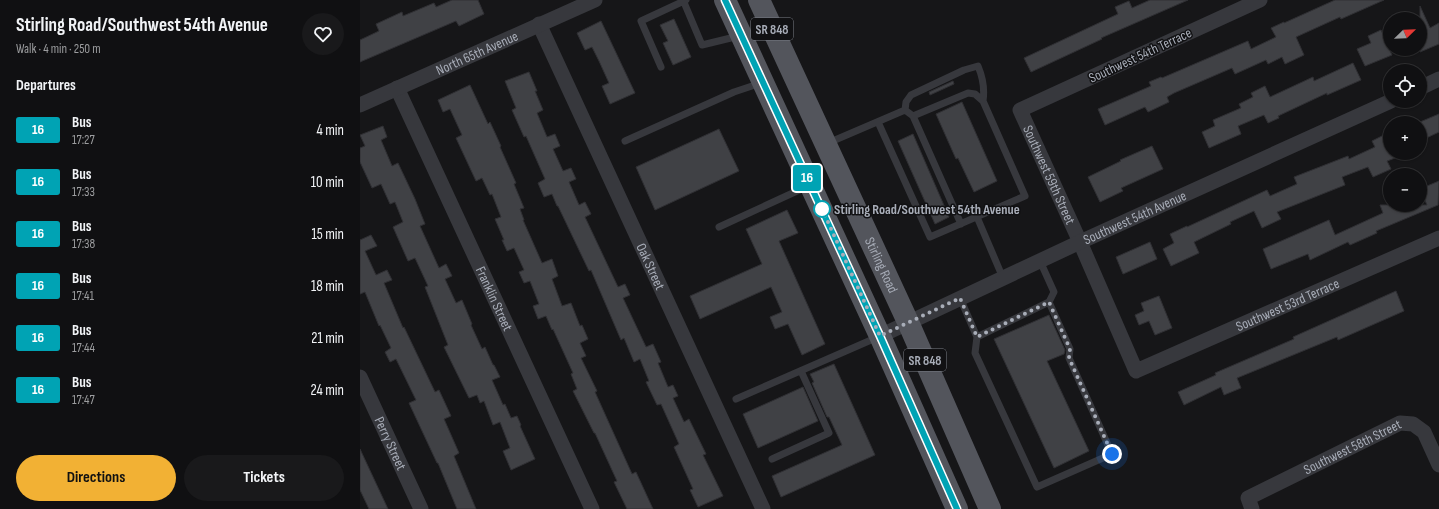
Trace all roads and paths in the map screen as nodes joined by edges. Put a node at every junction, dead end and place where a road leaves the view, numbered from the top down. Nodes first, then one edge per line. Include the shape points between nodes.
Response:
1 (595, 0) edge
2 (684, 0) edge
3 (725, 0) edge
4 (759, 0) edge
5 (1258, 0) edge
6 (539, 24) junction
7 (741, 35) junction
8 (661, 67) dead end
9 (1439, 79) edge
10 (763, 82) junction
11 (1427, 85) edge
12 (397, 88) junction
13 (983, 101) junction
14 (360, 105) edge
15 (1383, 105) edge
16 (905, 110) junction
17 (1020, 110) joint
18 (913, 116) junction
19 (878, 122) junction
20 (625, 140) dead end
21 (826, 144) junction
22 (810, 185) junction
23 (977, 217) junction
24 (961, 224) junction
25 (719, 226) dead end
26 (1439, 238) edge
27 (1080, 242) junction
28 (1040, 261) junction
29 (1003, 278) junction
30 (960, 298) junction
31 (1049, 302) junction
32 (908, 322) junction
33 (880, 336) junction
34 (977, 337) junction
35 (801, 371) junction
36 (1136, 371) joint
37 (360, 377) edge
38 (736, 399) dead end
39 (772, 459) dead end
40 (1439, 465) edge
41 (1250, 504) edge
42 (421, 509) edge
43 (592, 509) edge
44 (763, 509) edge
45 (957, 509) edge
46 (990, 509) edge

1 - 6 street, North 65th Avenue
2 - 7 lane via 702,45
2 - 8 lane via 641,21
3 - 7 main road, SR 848
4 - 21 main road, Stirling Road / SR 848
5 - 17 street, Southwest 54th Terrace
6 - 12 street, North 65th Avenue
6 - 44 street, Oak Street
7 - 10 main road, SR 848
9 - 11 street
10 - 20 lane via 728,94
10 - 22 main road, SR 848
12 - 14 street, North 65th Avenue
12 - 43 street, Franklin Street
13 - 16 lane via 984,83 978,66 911,95 906,102
13 - 18 lane via 968,92
13 - 23 lane via 1025,196
15 - 27 street, Southwest 54th Avenue
16 - 18 lane
16 - 19 lane
17 - 27 street, Southwest 59th Street
18 - 24 lane
19 - 21 lane
19 - 24 lane via 930,237
21 - 32 main road, Stirling Road / SR 848
22 - 25 lane
22 - 33 main road, SR 848
23 - 24 lane
23 - 29 lane
26 - 36 street, Southwest 53rd Terrace
27 - 28 street, Southwest 54th Avenue
27 - 36 street, Southwest 59th Street
28 - 29 street, Southwest 54th Avenue
28 - 31 lane via 1054,292
29 - 30 street, Southwest 54th Avenue
30 - 32 street, Southwest 54th Avenue
30 - 34 lane
31 - 34 lane
31 - 34 lane via 1070,349 1069,358 1112,454 1037,488 975,353
32 - 33 street, Southwest 54th Avenue
32 - 46 main road, Stirling Road / SR 848
33 - 35 lane
33 - 45 main road, SR 848
35 - 38 lane
35 - 39 lane via 828,433
37 - 42 street, Perry Street
40 - 41 street, Southwest 58th Street via 1424,432 1413,424 1400,423

